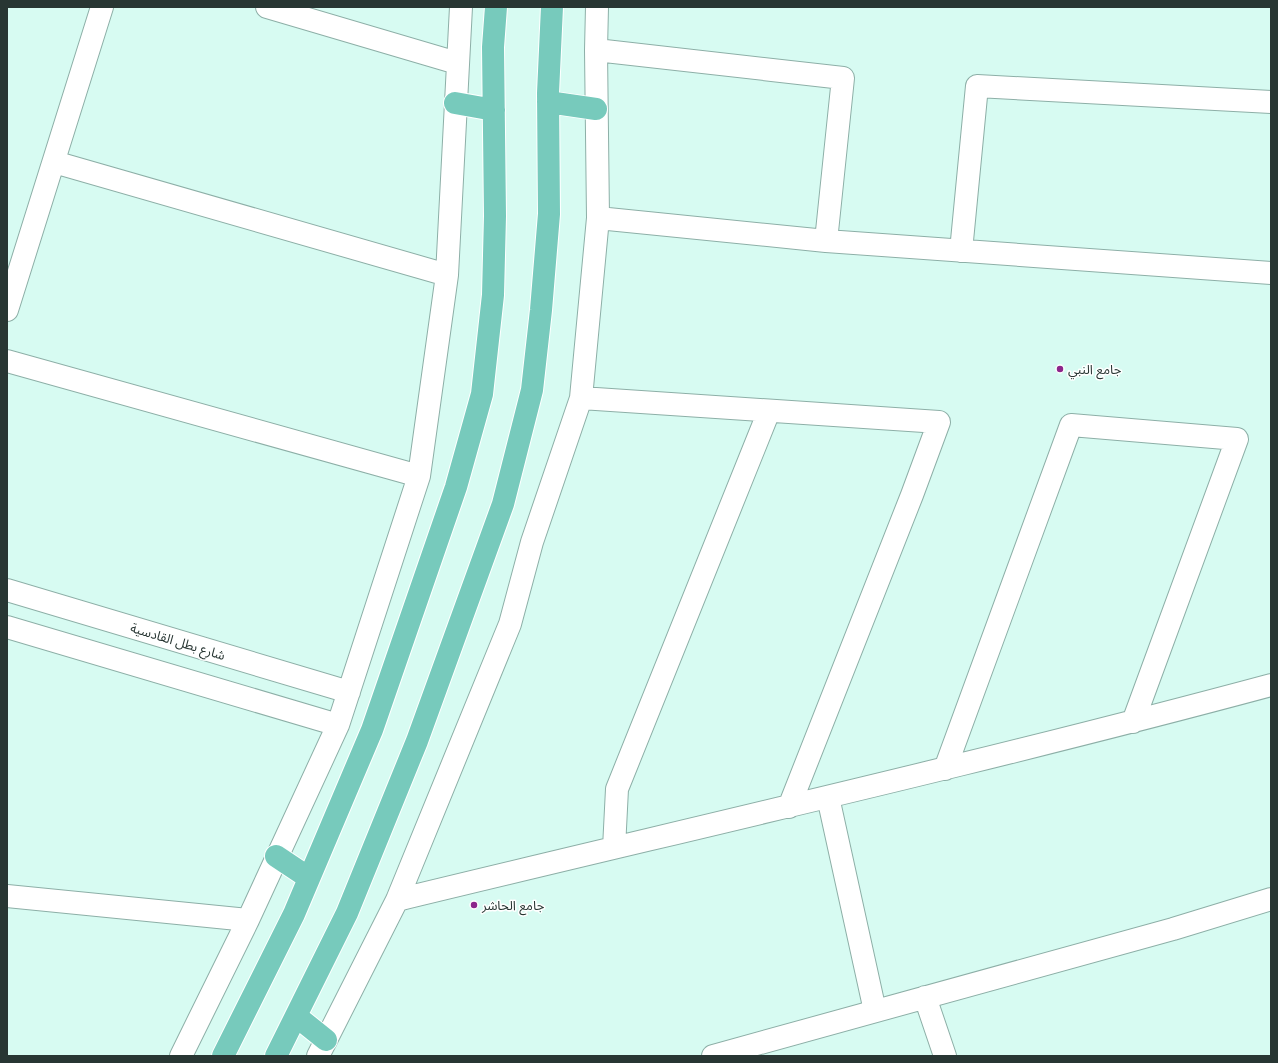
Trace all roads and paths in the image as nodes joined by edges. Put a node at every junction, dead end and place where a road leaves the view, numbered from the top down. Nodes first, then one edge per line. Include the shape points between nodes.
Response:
1 (102, 7) edge
2 (267, 7) edge
3 (461, 7) edge
4 (496, 7) edge
5 (552, 7) edge
6 (597, 7) edge
7 (596, 50) junction
8 (457, 63) junction
9 (548, 102) junction
10 (1271, 102) edge
11 (455, 103) junction
12 (596, 109) junction
13 (494, 110) junction
14 (54, 162) junction
15 (598, 218) junction
16 (826, 241) junction
17 (961, 251) junction
18 (1271, 273) edge
19 (447, 275) junction
20 (7, 310) edge
21 (7, 361) edge
22 (581, 398) junction
23 (769, 411) junction
24 (418, 476) junction
25 (7, 590) edge
26 (7, 627) edge
27 (1271, 685) edge
28 (349, 692) junction
29 (1133, 722) junction
30 (338, 725) junction
31 (945, 769) junction
32 (828, 797) junction
33 (788, 807) junction
34 (614, 848) junction
35 (276, 856) junction
36 (310, 878) junction
37 (7, 896) edge
38 (1271, 899) edge
39 (397, 900) junction
40 (248, 920) junction
41 (924, 997) junction
42 (874, 1011) junction
43 (296, 1016) junction
44 (322, 1048) edge
45 (181, 1056) edge
46 (223, 1056) edge
47 (276, 1056) edge
48 (713, 1056) edge
49 (945, 1056) edge

1 - 14 street
2 - 8 street
3 - 8 street
4 - 13 main road via 493,47
5 - 9 main road
6 - 7 street
7 - 12 street
7 - 16 street via 843,78
8 - 11 street
9 - 12 main road
9 - 43 main road via 549,214 532,390 503,504 414,748 347,913
10 - 17 street via 977,86
11 - 13 main road
11 - 19 street
12 - 15 street
13 - 36 main road via 495,216 492,295 482,394 456,487 374,723
14 - 19 street
14 - 20 street
15 - 16 street
15 - 22 street
16 - 17 street
17 - 18 street
19 - 24 street
21 - 24 street
22 - 23 street
22 - 39 street via 532,542 510,624
23 - 33 street via 939,422
23 - 34 street via 617,789
24 - 28 street
25 - 28 street, شارع بطل القادسية
26 - 30 street
27 - 29 street
28 - 30 street
29 - 31 street
29 - 31 street via 1237,438 1071,425
30 - 35 street
31 - 32 street
32 - 33 street
32 - 42 street
33 - 34 street
34 - 39 street
35 - 36 main road
35 - 40 street
36 - 46 main road
37 - 40 street
38 - 41 street via 1173,929
39 - 44 street
40 - 45 street
41 - 42 street
41 - 49 street
42 - 48 street
43 - 44 main road
43 - 47 main road

